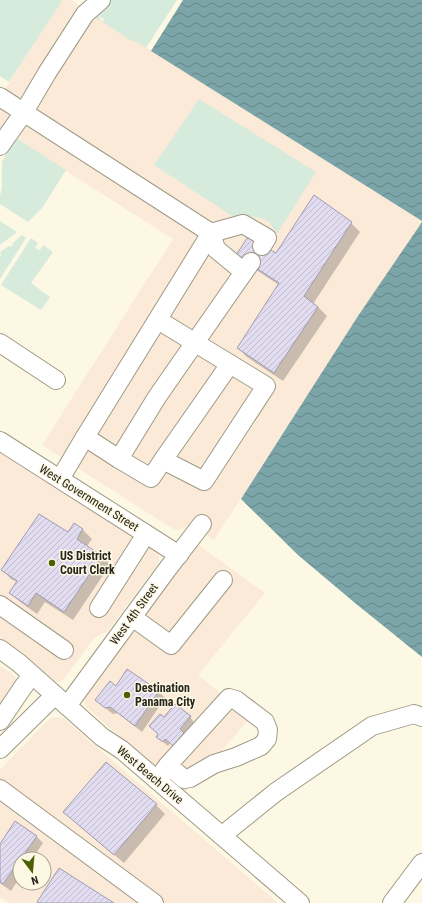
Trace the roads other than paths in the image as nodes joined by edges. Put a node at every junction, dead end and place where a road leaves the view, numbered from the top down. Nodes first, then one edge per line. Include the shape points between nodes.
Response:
1 (101, 0) edge
2 (88, 7) edge
3 (0, 97) edge
4 (24, 112) junction
5 (0, 146) edge
6 (211, 233) junction
7 (262, 246) dead end
8 (158, 320) junction
9 (195, 342) junction
10 (0, 343) edge
11 (230, 364) junction
12 (56, 380) dead end
13 (85, 437) junction
14 (0, 441) edge
15 (119, 459) junction
16 (163, 460) junction
17 (60, 479) junction
18 (202, 524) dead end
19 (146, 534) junction
20 (179, 555) junction
21 (223, 580) dead end
22 (0, 605) edge
23 (99, 608) dead end
24 (132, 617) junction
25 (0, 648) edge
26 (64, 650) dead end
27 (32, 675) junction
28 (61, 700) junction
29 (422, 717) edge
30 (0, 721) edge
31 (0, 749) edge
32 (168, 766) junction
33 (157, 780) junction
34 (0, 789) edge
35 (222, 836) junction
36 (422, 863) edge
37 (154, 903) edge
38 (300, 903) edge
39 (392, 903) edge

1 - 2 street
2 - 4 street
3 - 4 street
4 - 5 street
4 - 6 street
6 - 7 street via 243,224 267,238
6 - 8 street
6 - 9 street via 216,249 248,267
8 - 9 street
8 - 13 street
9 - 11 street
9 - 15 street
10 - 12 street
11 - 16 street
11 - 16 street via 266,386 204,481
13 - 15 street
13 - 17 street
14 - 17 street, West Government Street
15 - 16 street via 151,478
17 - 19 street, West Government Street
18 - 20 street, West 4th Street
19 - 20 street, West Government Street
19 - 23 street
20 - 24 street, West 4th Street
21 - 24 street via 171,645
22 - 26 street
24 - 28 street, West 4th Street
25 - 27 street, West Beach Drive
27 - 28 street, West Beach Drive
27 - 30 street
28 - 31 street, West 4th Street
28 - 33 street, West Beach Drive via 102,737 122,750
29 - 35 street via 414,714 372,726 276,792
32 - 32 street via 229,698 236,700 265,722 268,730 267,739 261,746 214,764 190,778 184,779
32 - 33 street
33 - 35 street, West Beach Drive
34 - 37 street
35 - 38 street, West Beach Drive
36 - 39 street

